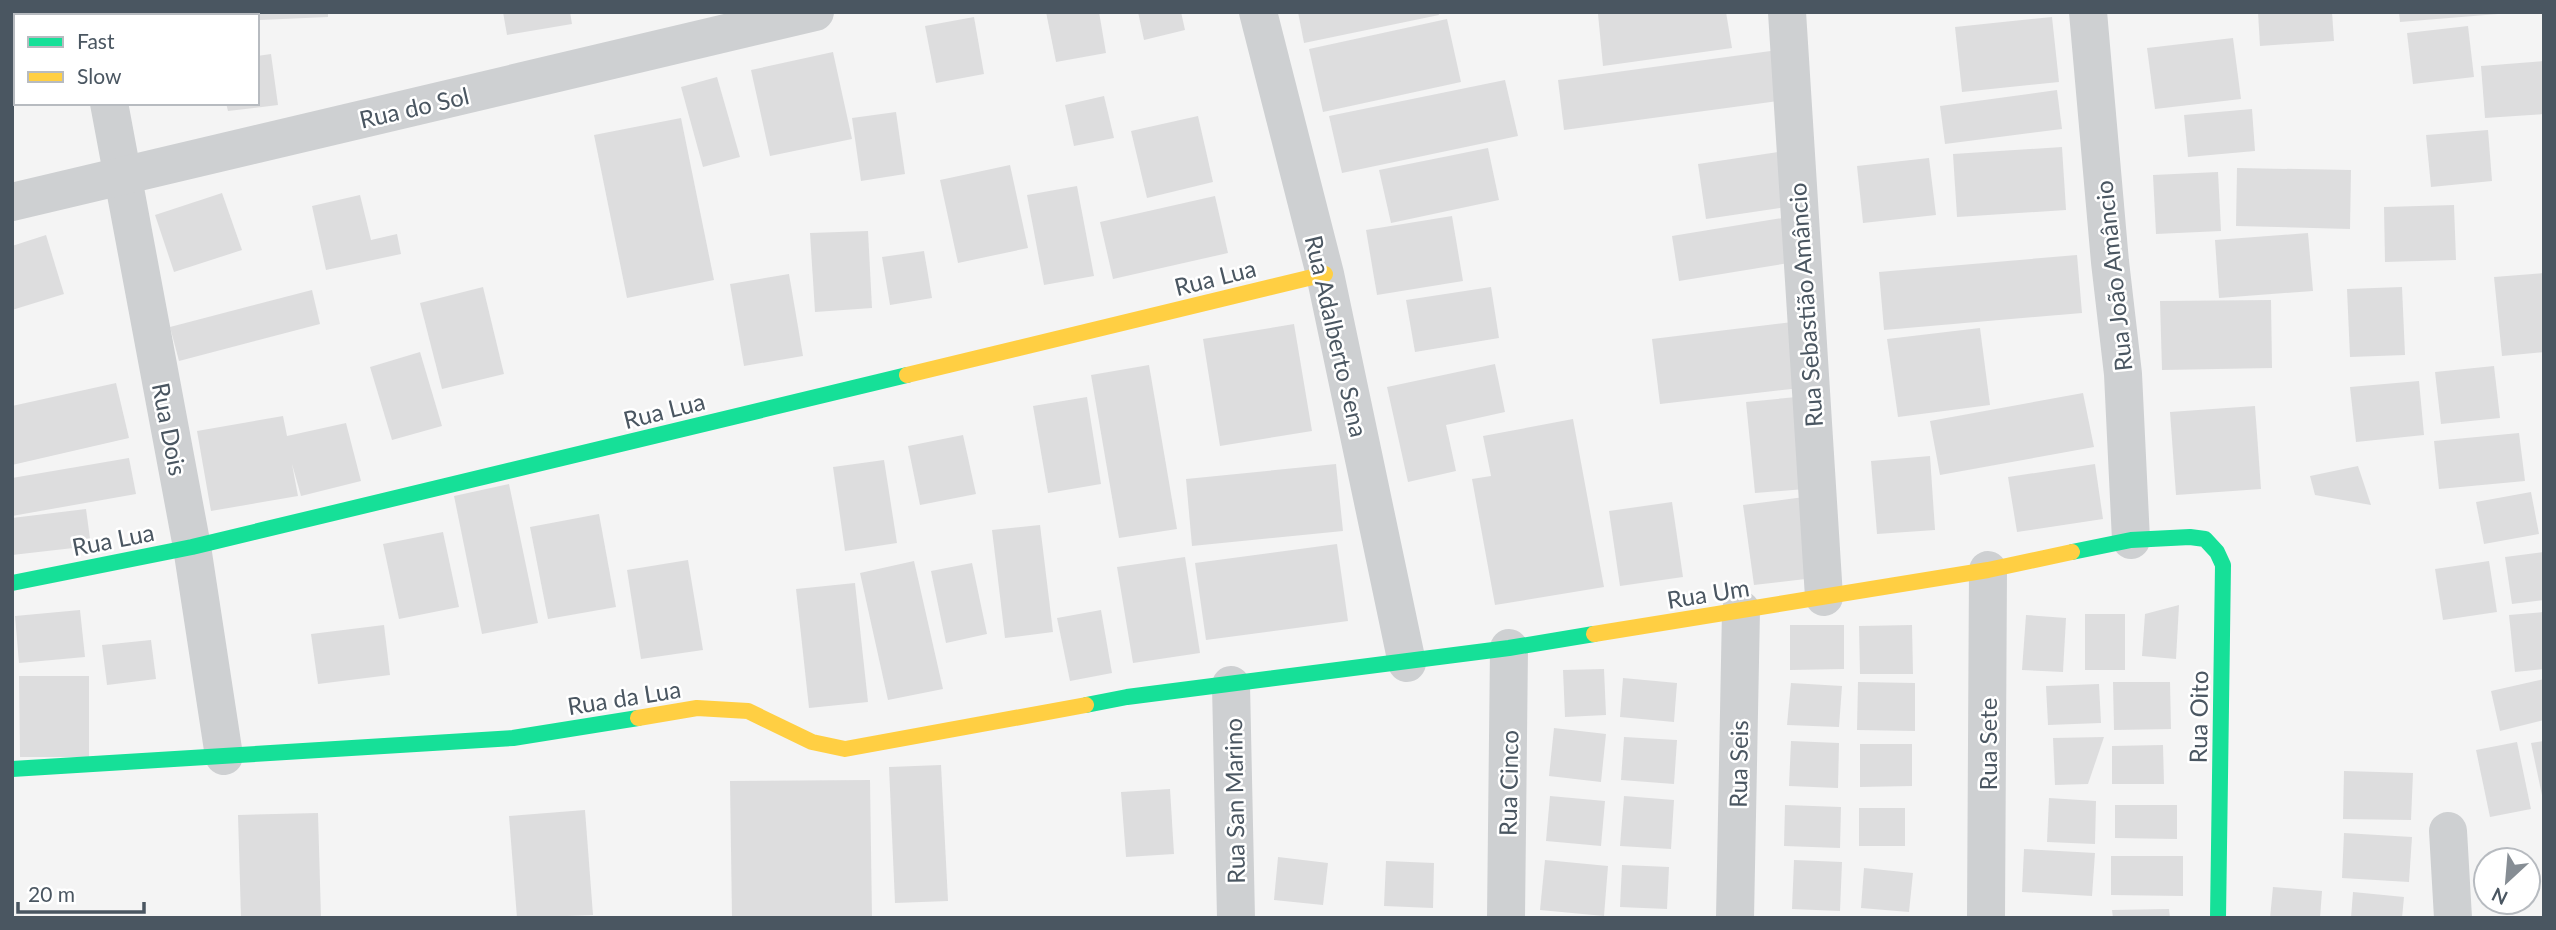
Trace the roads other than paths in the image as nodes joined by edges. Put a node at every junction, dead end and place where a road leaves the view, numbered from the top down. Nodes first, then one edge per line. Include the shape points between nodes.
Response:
1 (815, 12) edge
2 (1258, 12) edge
3 (1787, 12) edge
4 (2088, 12) edge
5 (109, 105) edge
6 (122, 176) junction
7 (12, 202) edge
8 (1325, 274) junction
9 (2190, 537) joint
10 (2131, 540) junction
11 (192, 547) junction
12 (1988, 570) junction
13 (12, 583) edge
14 (1824, 597) junction
15 (1741, 610) junction
16 (1509, 648) junction
17 (1407, 663) junction
18 (1231, 685) junction
19 (225, 756) junction
20 (12, 769) edge
21 (2448, 831) dead end
22 (1236, 918) edge
23 (1506, 918) edge
24 (1735, 918) edge
25 (1986, 918) edge
26 (2218, 918) edge
27 (2453, 918) edge

1 - 6 street, Rua do Sol
2 - 8 street, Rua Adalberto Sena
3 - 14 street, Rua Sebastião Amâncio
4 - 10 street, Rua João Amâncio via 2123,374
5 - 6 street, Rua Dois
6 - 7 street, Rua do Sol
6 - 11 street, Rua Dois
8 - 11 street, Rua Lua
8 - 17 street, Rua Adalberto Sena
9 - 10 street, Rua Um
9 - 26 street, Rua Oito via 2205,540 2223,565
10 - 12 street, Rua Um
11 - 13 street, Rua Lua
11 - 19 street, Rua Dois
12 - 14 street, Rua Um
12 - 25 street, Rua Sete
14 - 15 street, Rua Um
15 - 16 street, Rua Um
15 - 24 street, Rua Seis
16 - 17 street, Rua Um
16 - 23 street, Rua Cinco
17 - 18 street, Rua Um
18 - 19 street, Rua da Lua via 1127,697 845,749 812,742 748,711 697,708 513,738
18 - 22 street, Rua San Marino
19 - 20 street, Rua da Lua
21 - 27 street

